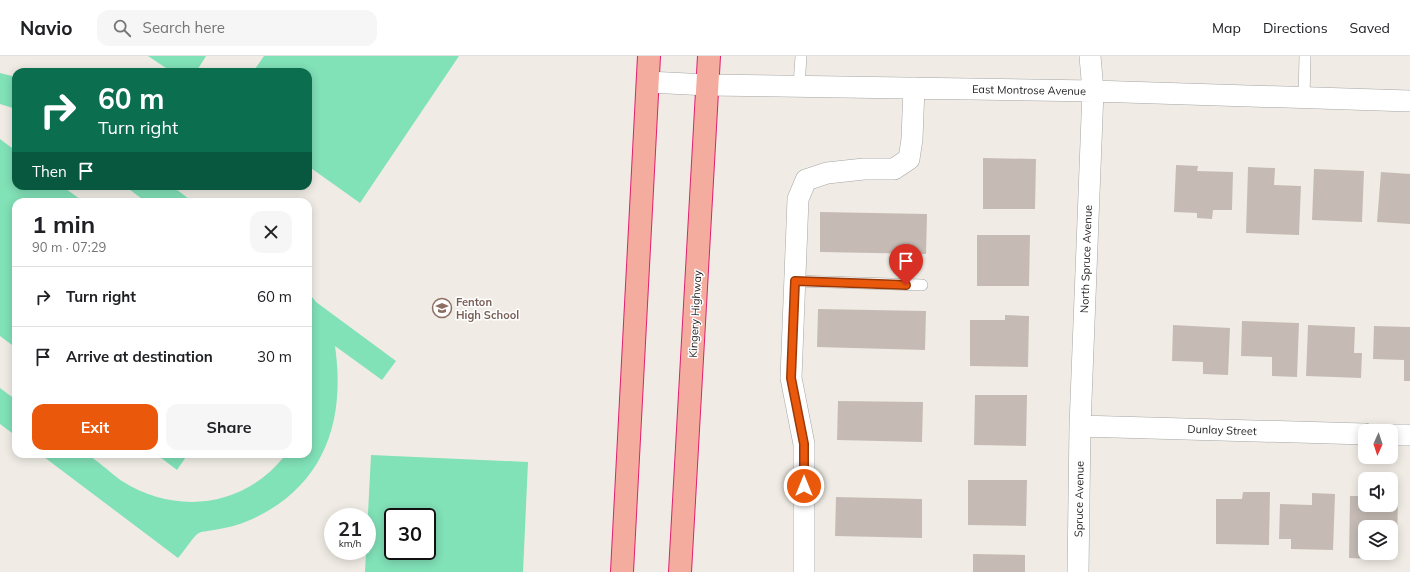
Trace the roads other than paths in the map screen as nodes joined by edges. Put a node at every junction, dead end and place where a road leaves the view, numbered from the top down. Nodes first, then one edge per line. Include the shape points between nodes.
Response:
1 (649, 56) edge
2 (709, 56) edge
3 (801, 56) edge
4 (1090, 56) edge
5 (1305, 56) edge
6 (648, 82) junction
7 (708, 85) junction
8 (799, 86) junction
9 (914, 88) junction
10 (1093, 91) junction
11 (1304, 98) junction
12 (1410, 101) edge
13 (795, 281) junction
14 (922, 285) dead end
15 (1080, 426) junction
16 (1358, 434) edge
17 (1398, 435) edge
18 (1410, 435) edge
19 (622, 572) edge
20 (680, 572) edge
21 (804, 572) edge
22 (1078, 572) edge

1 - 6 highway
2 - 7 highway, Kingery Highway
3 - 8 lane
4 - 10 street, North Spruce Avenue
5 - 11 lane
6 - 7 street, East Montrose Avenue
6 - 19 highway
7 - 8 street, East Montrose Avenue
7 - 20 highway, Kingery Highway
8 - 9 street, East Montrose Avenue
9 - 10 street, East Montrose Avenue
9 - 13 street via 909,159 894,169 827,173 806,180 798,199
10 - 11 street, East Montrose Avenue
10 - 15 street, North Spruce Avenue
11 - 12 street, East Montrose Avenue
13 - 14 lane
13 - 21 street via 791,378 804,444
15 - 16 street, Dunlay Street
15 - 22 street, Spruce Avenue
17 - 18 street

